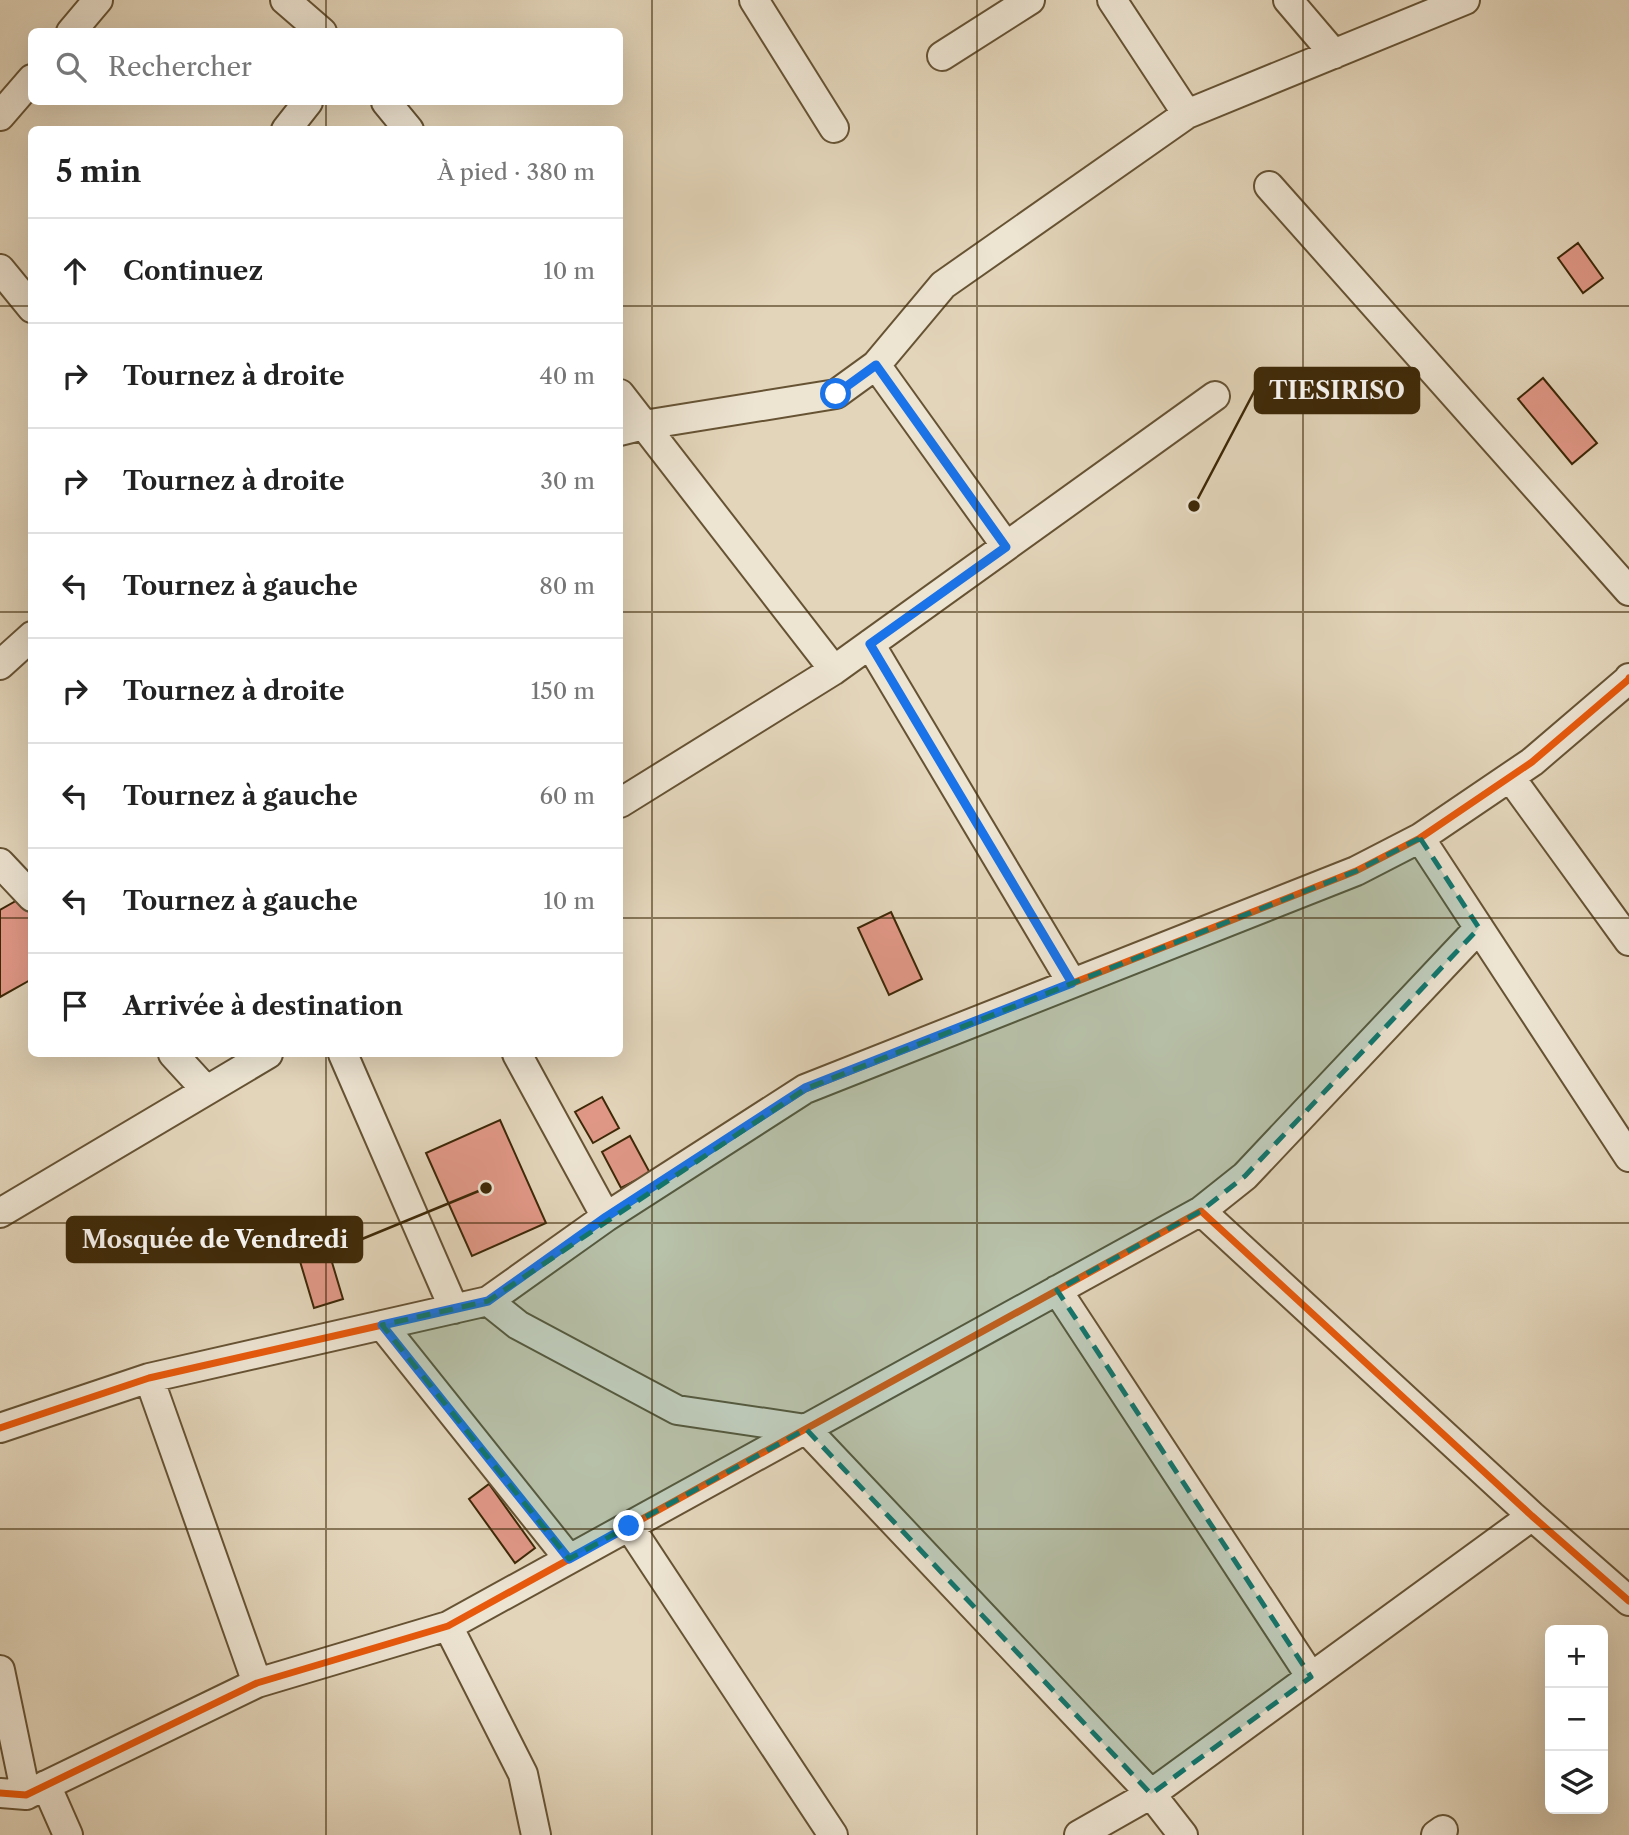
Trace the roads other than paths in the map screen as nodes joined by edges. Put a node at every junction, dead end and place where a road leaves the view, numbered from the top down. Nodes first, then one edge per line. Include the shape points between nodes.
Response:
1 (98, 0) edge
2 (285, 0) edge
3 (754, 0) edge
4 (1030, 0) edge
5 (1112, 0) edge
6 (1288, 0) edge
7 (1465, 0) edge
8 (74, 28) edge
9 (317, 28) edge
10 (1334, 54) junction
11 (942, 56) dead end
12 (28, 84) edge
13 (306, 105) edge
14 (388, 105) edge
15 (1187, 114) junction
16 (0, 116) edge
17 (289, 126) edge
18 (406, 126) edge
19 (835, 128) dead end
20 (1269, 186) dead end
21 (4, 284) edge
22 (28, 305) edge
23 (876, 365) junction
24 (1215, 396) dead end
25 (623, 402) edge
26 (632, 428) edge
27 (1006, 547) junction
28 (1629, 591) edge
29 (28, 640) edge
30 (870, 644) junction
31 (0, 665) edge
32 (834, 670) junction
33 (1629, 680) edge
34 (1510, 777) junction
35 (623, 801) edge
36 (1420, 838) junction
37 (1, 866) edge
38 (28, 894) edge
39 (1479, 928) junction
40 (1629, 941) edge
41 (1072, 983) junction
42 (176, 1057) edge
43 (263, 1057) edge
44 (344, 1057) edge
45 (519, 1057) edge
46 (206, 1090) junction
47 (1629, 1157) edge
48 (1201, 1211) junction
49 (0, 1213) edge
50 (606, 1217) junction
51 (1057, 1290) junction
52 (488, 1301) junction
53 (454, 1309) junction
54 (382, 1325) junction
55 (149, 1378) junction
56 (0, 1429) edge
57 (806, 1429) junction
58 (1532, 1516) junction
59 (629, 1526) junction
60 (569, 1559) junction
61 (1629, 1601) edge
62 (448, 1626) junction
63 (0, 1670) edge
64 (1311, 1677) junction
65 (257, 1683) junction
66 (24, 1791) edge
67 (1151, 1794) junction
68 (68, 1835) edge
69 (536, 1835) edge
70 (833, 1835) edge
71 (1079, 1835) edge
72 (1183, 1835) edge

1 - 8 street
2 - 9 street
3 - 19 street
4 - 11 street
5 - 15 street
6 - 10 street
7 - 10 street
10 - 15 street
12 - 16 street
13 - 17 street
14 - 18 street
15 - 23 street via 943,285
20 - 28 street
21 - 22 street
23 - 26 street via 836,394
23 - 27 street
24 - 27 street
25 - 26 street
26 - 32 street
27 - 30 street
29 - 31 street
30 - 32 street
30 - 41 street
32 - 35 street
33 - 34 street
34 - 36 street
34 - 40 street
36 - 39 street
36 - 41 street via 1356,871
37 - 38 street
39 - 47 street
39 - 48 street via 1245,1176
41 - 50 street via 805,1088
42 - 46 street
43 - 46 street
44 - 53 street
45 - 50 street
46 - 49 street
48 - 51 street
48 - 58 street
50 - 52 street
51 - 57 street
51 - 64 street
52 - 53 street
52 - 57 street via 518,1325 677,1410
53 - 54 street
54 - 55 street
54 - 60 street
55 - 56 street
55 - 65 street
57 - 59 street
57 - 67 street
58 - 61 street
58 - 64 street
59 - 60 street
59 - 70 street
60 - 62 street
62 - 65 street
62 - 69 street via 523,1774
63 - 66 street
64 - 67 street
65 - 66 street
66 - 68 street
67 - 71 street
67 - 72 street

